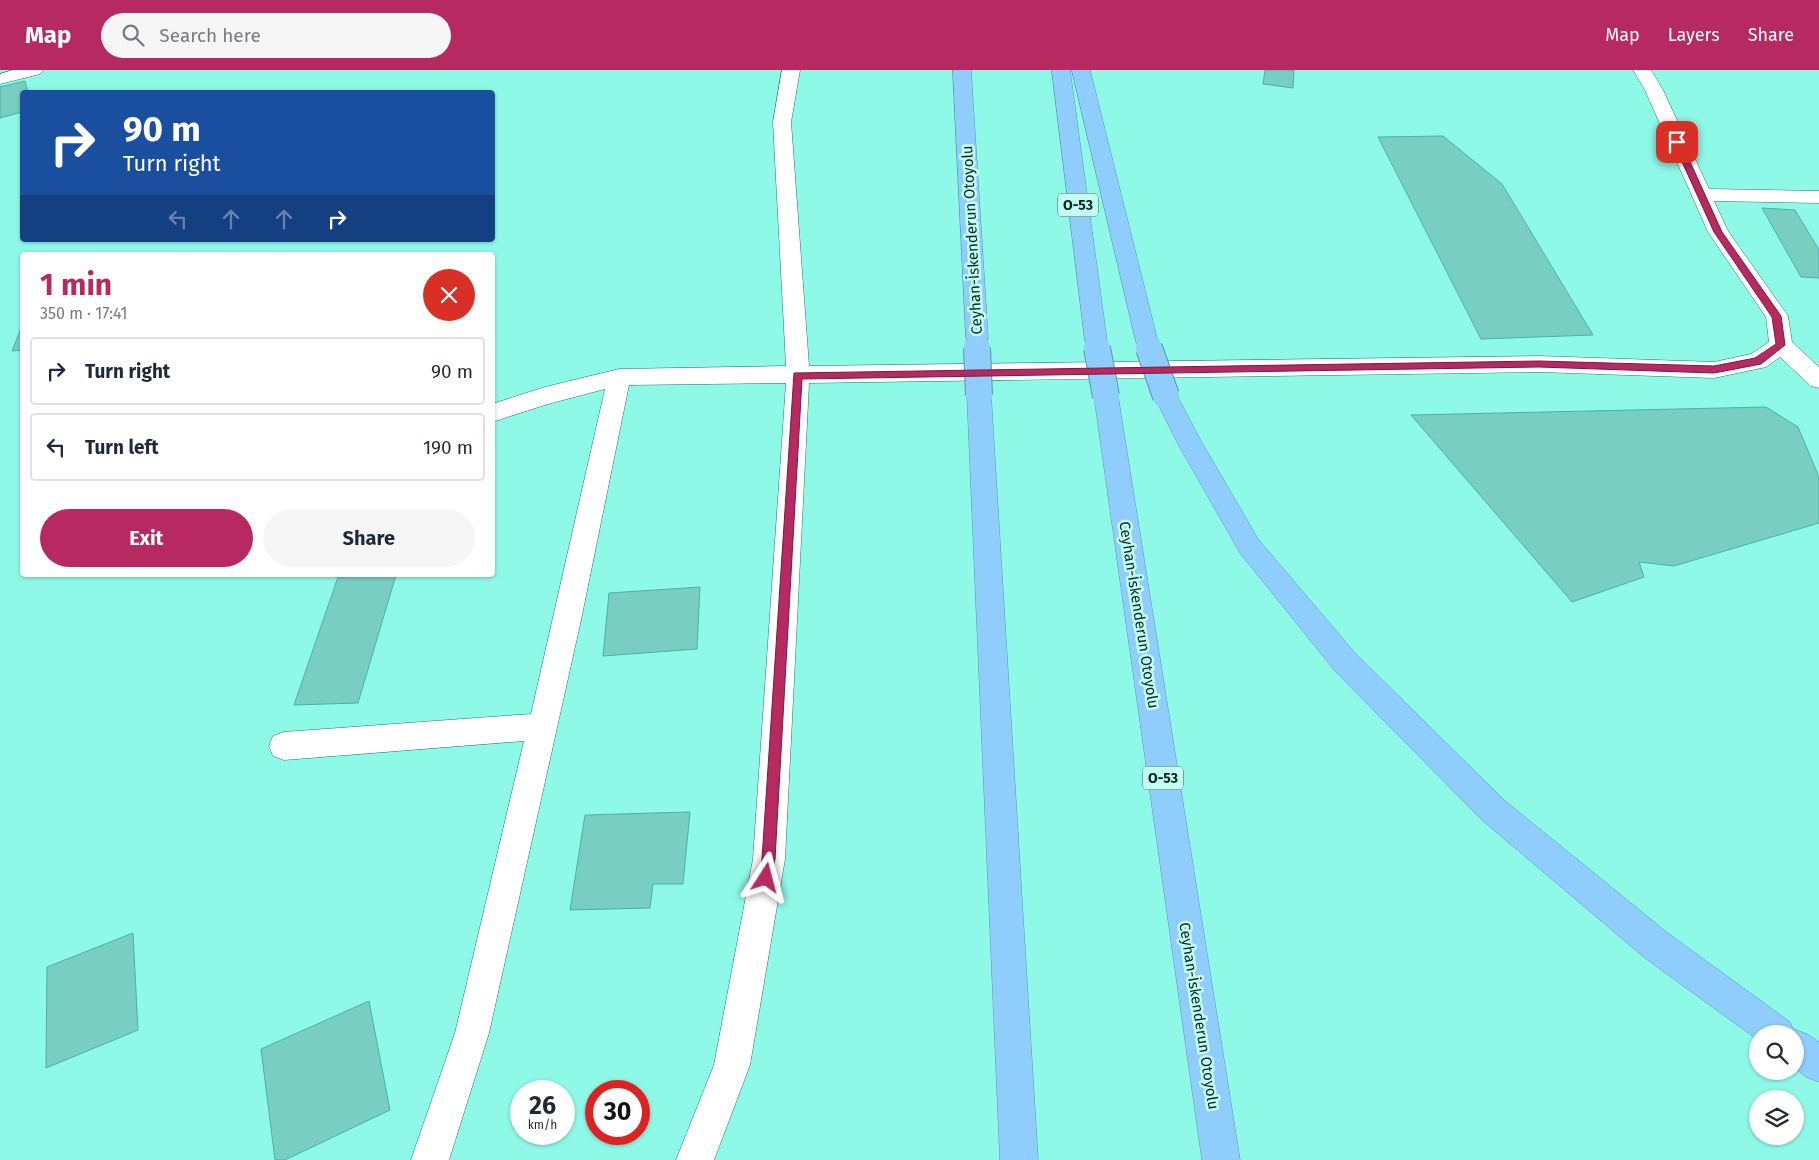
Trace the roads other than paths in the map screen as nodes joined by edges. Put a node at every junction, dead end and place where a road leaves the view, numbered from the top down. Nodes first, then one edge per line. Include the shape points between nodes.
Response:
1 (34, 70) edge
2 (790, 70) edge
3 (962, 70) edge
4 (1061, 70) edge
5 (1081, 70) edge
6 (1642, 70) edge
7 (0, 79) edge
8 (1701, 195) junction
9 (1819, 197) edge
10 (1781, 345) junction
11 (798, 375) junction
12 (619, 377) junction
13 (1819, 380) edge
14 (495, 413) edge
15 (542, 726) junction
16 (284, 746) dead end
17 (1766, 1025) edge
18 (1804, 1053) edge
19 (1819, 1064) edge
20 (430, 1160) edge
21 (695, 1160) edge
22 (1019, 1160) edge
23 (1220, 1160) edge

1 - 7 street
2 - 11 street via 782,122
3 - 22 highway, Ceyhan-İskenderun Otoyolu, bridge
4 - 23 highway, Ceyhan-İskenderun Otoyolu / O-53, bridge via 1096,341
5 - 17 highway, bridge via 1147,342 1166,396 1249,546 1344,662 1493,810 1657,946
6 - 8 street
8 - 9 street
8 - 10 street via 1718,232 1776,316
10 - 11 street via 1758,361 1714,370 1539,364
10 - 13 street
11 - 12 street
11 - 21 street via 769,859 732,1065
12 - 14 street
12 - 15 street
15 - 16 street
15 - 20 street via 472,1033
18 - 19 highway

